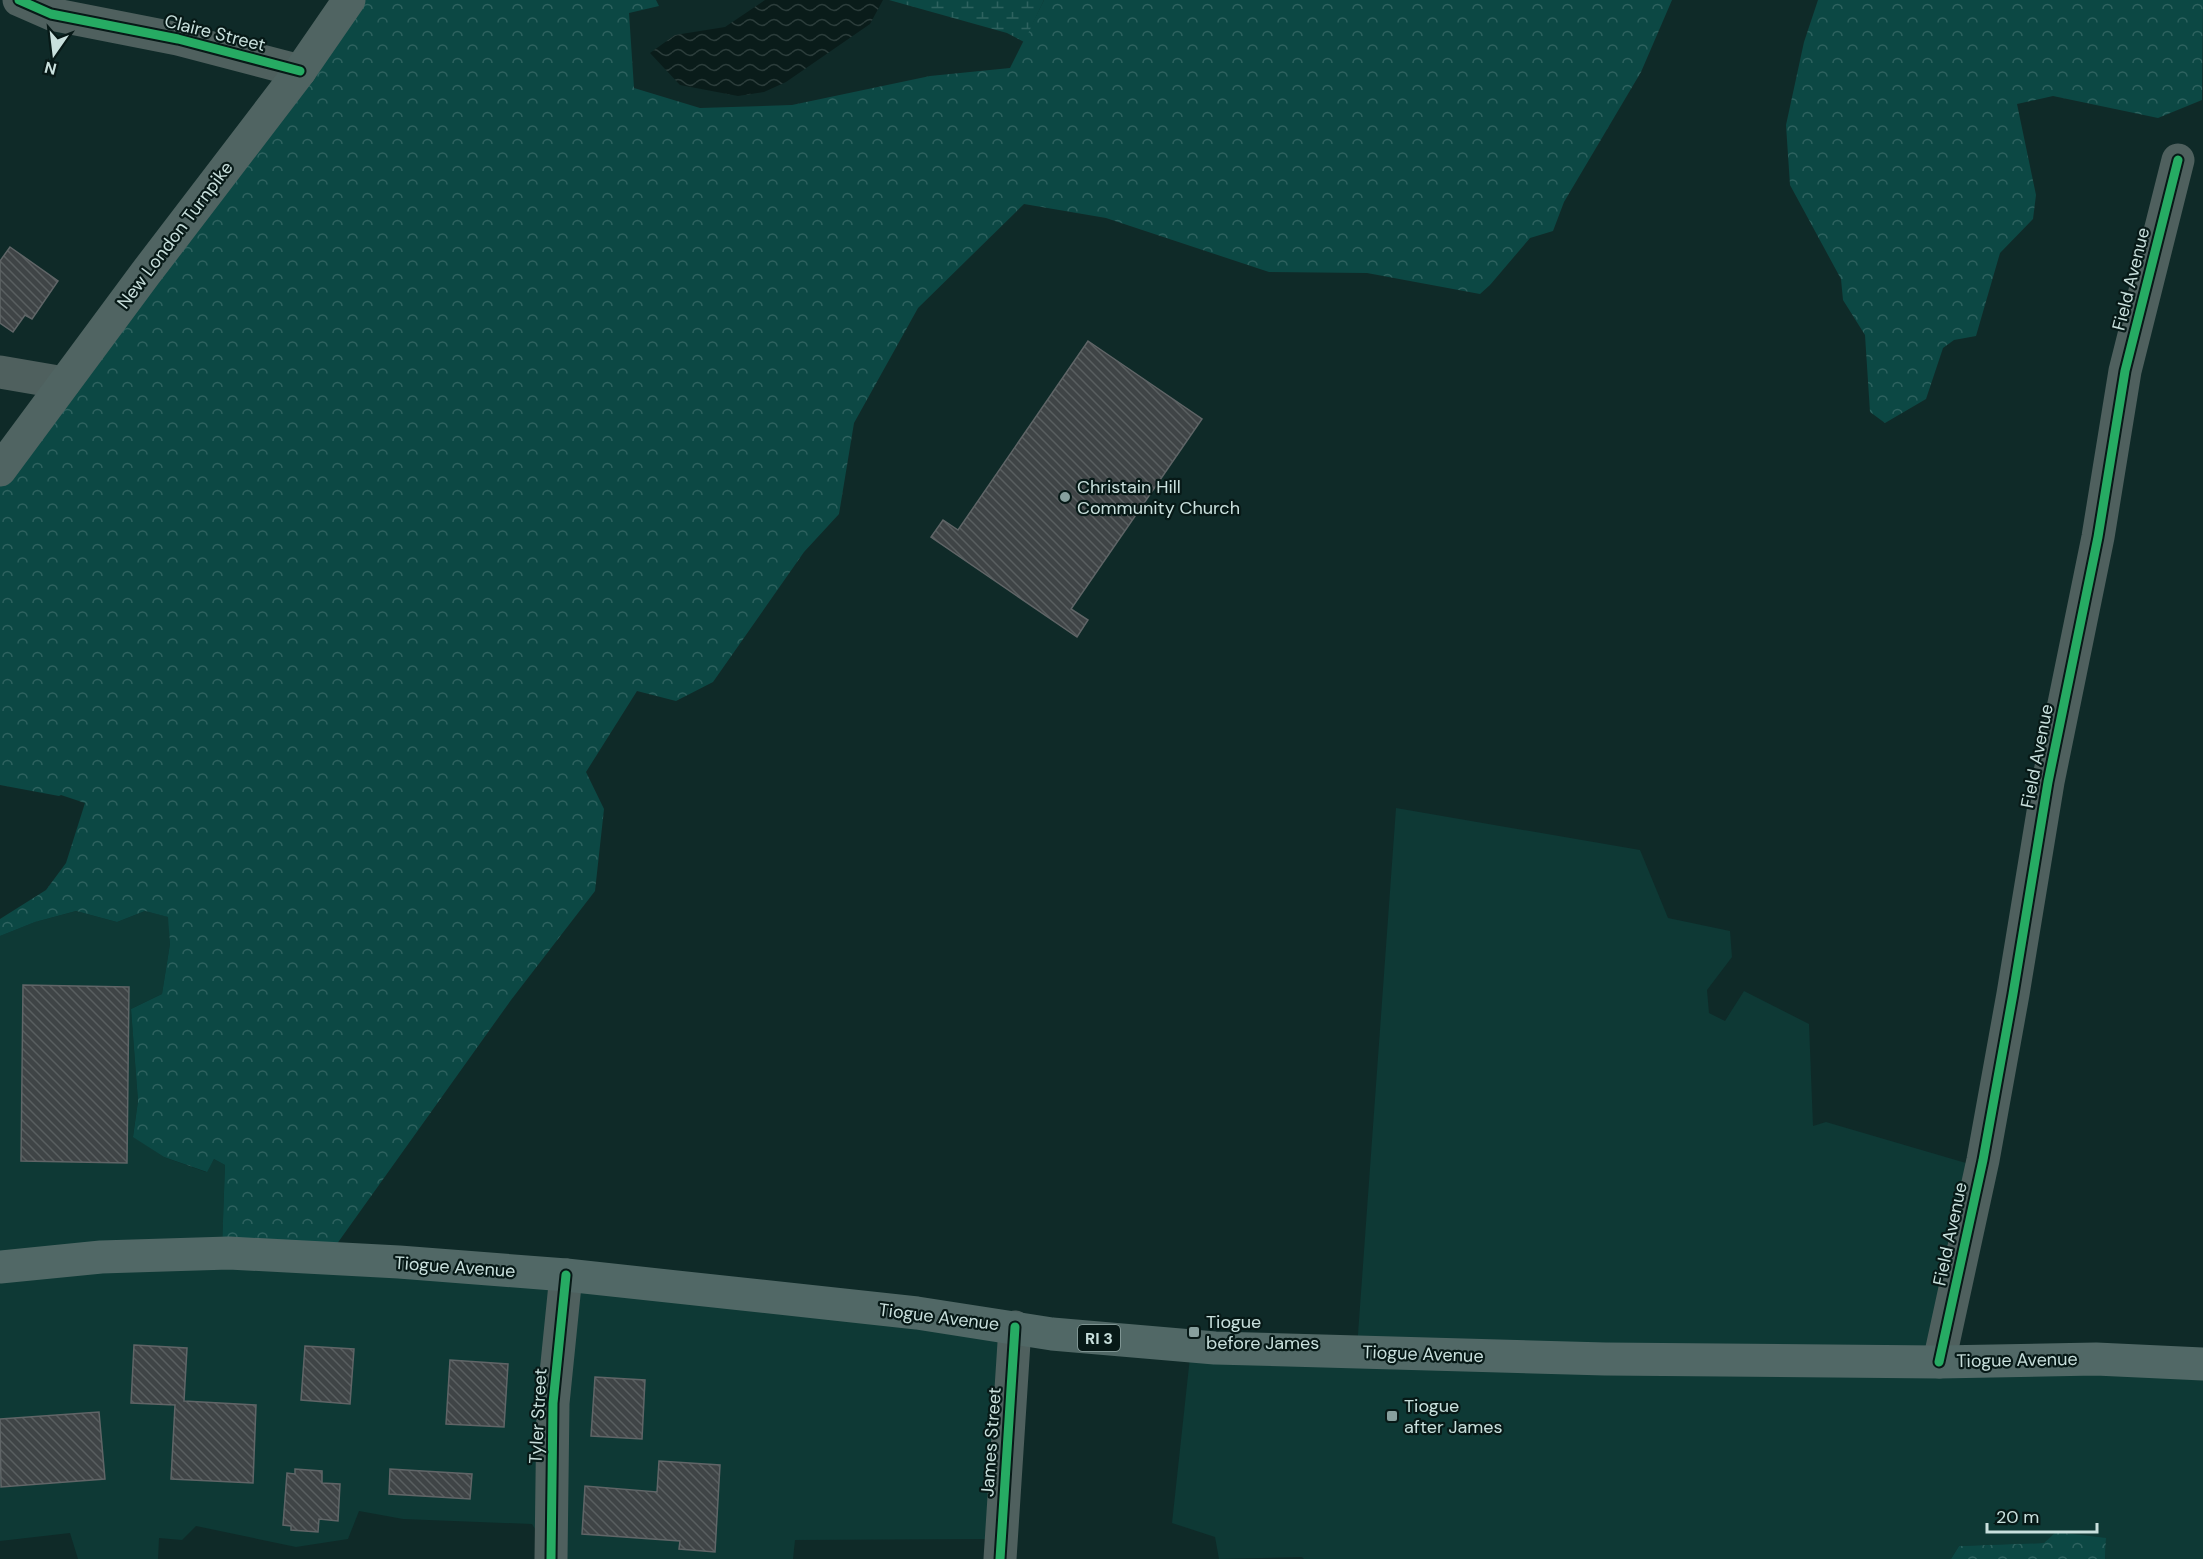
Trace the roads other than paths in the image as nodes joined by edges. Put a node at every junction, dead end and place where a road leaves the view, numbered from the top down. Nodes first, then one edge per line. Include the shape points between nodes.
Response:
1 (19, 0) edge
2 (349, 0) edge
3 (300, 71) junction
4 (2178, 160) dead end
5 (0, 372) edge
6 (64, 383) junction
7 (0, 470) edge
8 (0, 1267) edge
9 (566, 1275) junction
10 (1015, 1327) junction
11 (1939, 1362) junction
12 (2203, 1364) edge
13 (550, 1559) edge
14 (1000, 1559) edge

1 - 3 street, Claire Street via 51,14 178,39
2 - 3 main road, New London Turnpike
3 - 6 main road, New London Turnpike
4 - 11 street, Field Avenue via 2125,371 1985,1149
5 - 6 street
6 - 7 main road, New London Turnpike
8 - 9 main road, Tiogue Avenue / RI 3 via 101,1257 229,1253
9 - 10 main road, Tiogue Avenue / RI 3
9 - 13 street, Tyler Street via 553,1402
10 - 11 main road, Tiogue Avenue / RI 3 via 1052,1334 1215,1348 1605,1359
10 - 14 street, James Street
11 - 12 main road, Tiogue Avenue / RI 3 via 2096,1359

